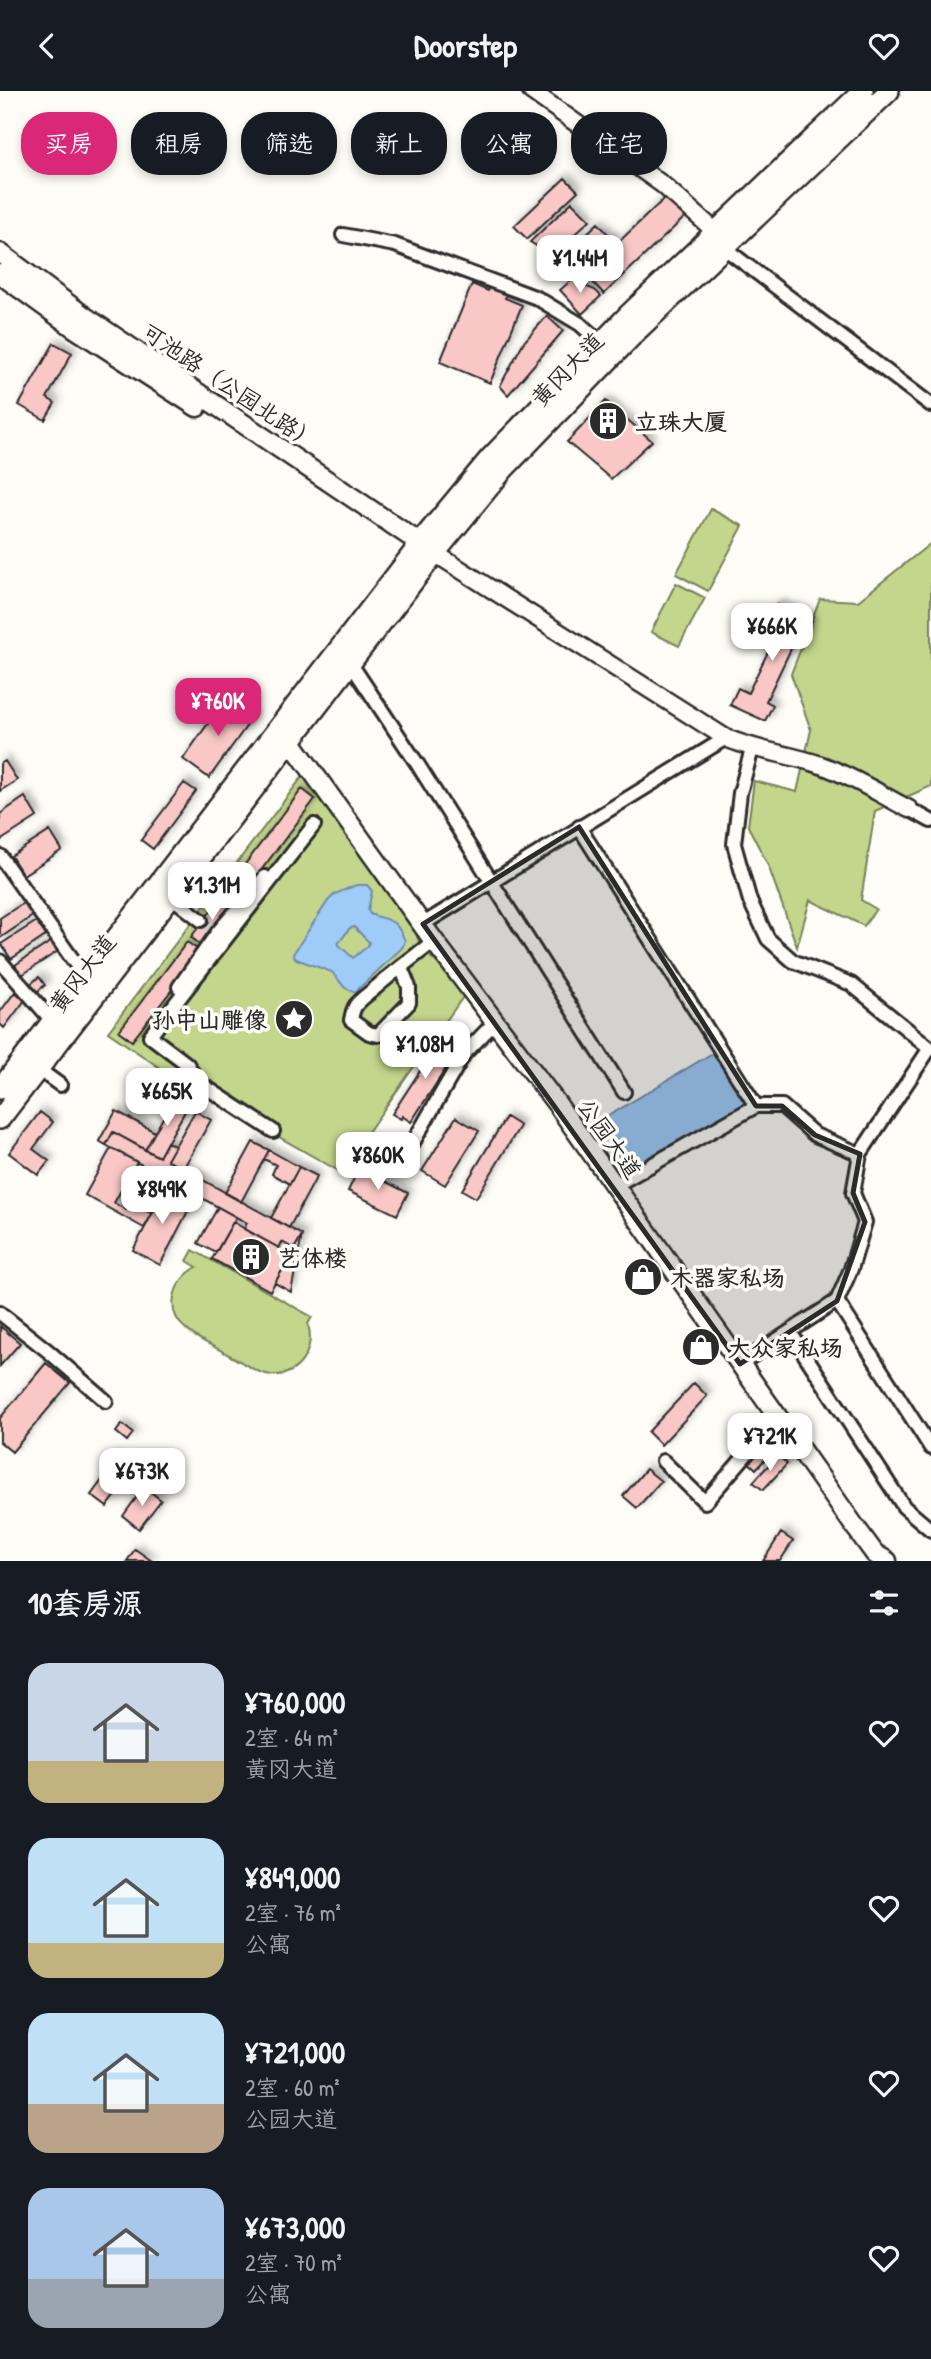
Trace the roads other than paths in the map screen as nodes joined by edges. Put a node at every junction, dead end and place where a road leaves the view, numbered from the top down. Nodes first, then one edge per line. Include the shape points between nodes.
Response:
1 (531, 91) edge
2 (863, 91) edge
3 (889, 91) edge
4 (716, 232) dead end
5 (343, 235) dead end
6 (727, 250) dead end
7 (0, 253) edge
8 (0, 274) edge
9 (600, 342) dead end
10 (931, 405) edge
11 (430, 550) junction
12 (351, 664) dead end
13 (726, 738) junction
14 (292, 743) dead end
15 (751, 749) junction
16 (909, 809) joint
17 (931, 821) edge
18 (314, 825) dead end
19 (579, 827) junction
20 (0, 856) edge
21 (490, 882) junction
22 (169, 895) dead end
23 (201, 920) tunnel mouth
24 (423, 924) junction
25 (434, 941) junction
26 (0, 961) edge
27 (401, 967) junction
28 (87, 980) dead end
29 (495, 1022) junction
30 (55, 1024) dead end
31 (38, 1069) dead end
32 (60, 1085) dead end
33 (0, 1089) edge
34 (624, 1092) dead end
35 (756, 1106) junction
36 (0, 1119) edge
37 (273, 1131) dead end
38 (860, 1154) junction
39 (400, 1165) dead end
40 (614, 1186) junction
41 (838, 1301) junction
42 (0, 1313) edge
43 (790, 1332) junction
44 (740, 1364) junction
45 (106, 1401) dead end
46 (777, 1419) junction
47 (931, 1448) edge
48 (663, 1461) dead end
49 (931, 1530) edge
50 (877, 1559) edge

1 - 4 street via 663,185
2 - 11 main road, 黄冈大道 via 627,316 490,458
3 - 11 main road, 黄冈大道 via 639,329
5 - 9 street via 395,245 537,298
6 - 10 street
7 - 11 main road, 可池路（公园北路） via 84,316
8 - 11 main road, 可池路（公园北路） via 73,327
11 - 13 street
11 - 33 main road, 黄冈大道
11 - 36 main road, 黄冈大道
12 - 21 street
13 - 15 street
13 - 19 street
14 - 24 main road, 公园大道
15 - 16 street via 819,764
15 - 38 street via 734,844 750,901 768,939 793,961 851,983 930,1048
16 - 17 street
18 - 37 street via 280,869 263,879 218,932 150,1036 187,1064 198,1082
19 - 21 street
19 - 35 street
20 - 28 street
21 - 24 street
21 - 34 street
22 - 23 street
24 - 25 main road, 公园大道
25 - 27 street
25 - 29 main road, 公园大道
26 - 30 street
27 - 27 street via 409,1003 378,1035 369,1034 351,1020 355,1006
29 - 39 street via 464,1054
29 - 40 main road, 公园大道
31 - 32 street
35 - 38 street via 782,1106 815,1135
35 - 40 street
38 - 41 street via 853,1193 865,1222
40 - 44 main road, 公园大道
41 - 43 street
41 - 47 street
42 - 45 street
43 - 44 street
43 - 49 street via 904,1507
44 - 46 main road, 公园大道
46 - 48 street via 705,1502
46 - 50 main road, 公园大道

